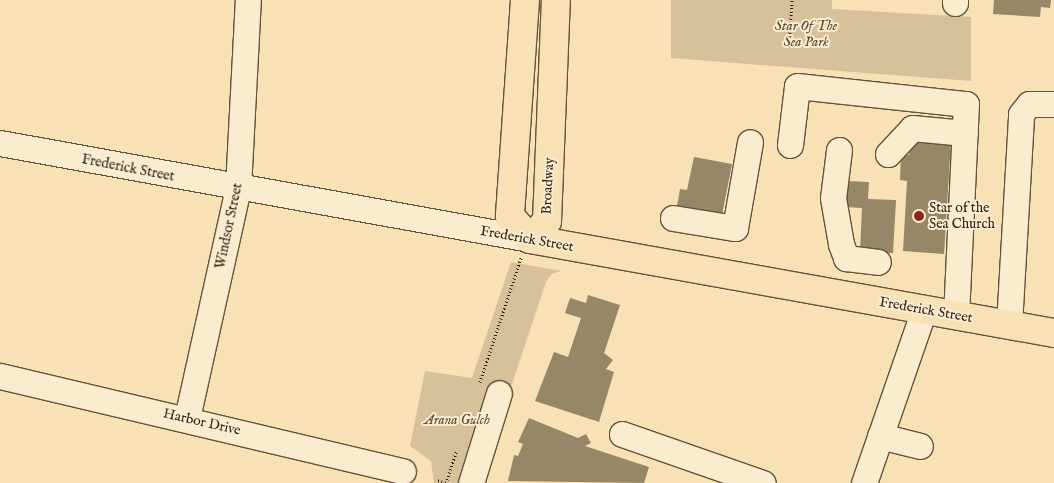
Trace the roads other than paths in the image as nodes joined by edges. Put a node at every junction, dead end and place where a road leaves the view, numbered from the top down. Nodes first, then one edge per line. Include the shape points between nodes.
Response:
1 (248, 0) edge
2 (526, 0) edge
3 (556, 0) edge
4 (1054, 104) edge
5 (965, 132) junction
6 (750, 142) dead end
7 (0, 143) edge
8 (790, 145) dead end
9 (839, 150) dead end
10 (888, 154) dead end
11 (238, 188) junction
12 (673, 218) dead end
13 (530, 239) junction
14 (846, 258) junction
15 (878, 262) dead end
16 (855, 298) junction
17 (924, 310) junction
18 (956, 316) junction
19 (1009, 325) junction
20 (1054, 333) edge
21 (0, 376) edge
22 (488, 391) road end
23 (186, 418) junction
24 (622, 434) dead end
25 (880, 436) junction
26 (920, 446) dead end
27 (403, 471) dead end
28 (471, 483) edge
29 (763, 483) edge
30 (864, 483) edge

1 - 11 street, Windsor Street
2 - 13 main road via 510,216
3 - 13 main road, Broadway via 547,221
4 - 19 street via 1029,104 1021,114
5 - 8 street via 966,104 797,86
5 - 10 street via 912,128
5 - 18 street
6 - 12 street via 735,228
7 - 11 street, Frederick Street
9 - 14 street via 832,198
11 - 13 street, Frederick Street
11 - 23 street, Windsor Street
13 - 16 main road, Frederick Street
14 - 15 street
14 - 16 street
16 - 17 main road, Frederick Street
17 - 18 main road, Frederick Street
17 - 25 street
18 - 19 main road, Frederick Street
19 - 20 main road, Frederick Street
21 - 23 street, Harbor Drive
22 - 28 street
23 - 27 street, Harbor Drive
24 - 29 street
25 - 26 street
25 - 30 street

